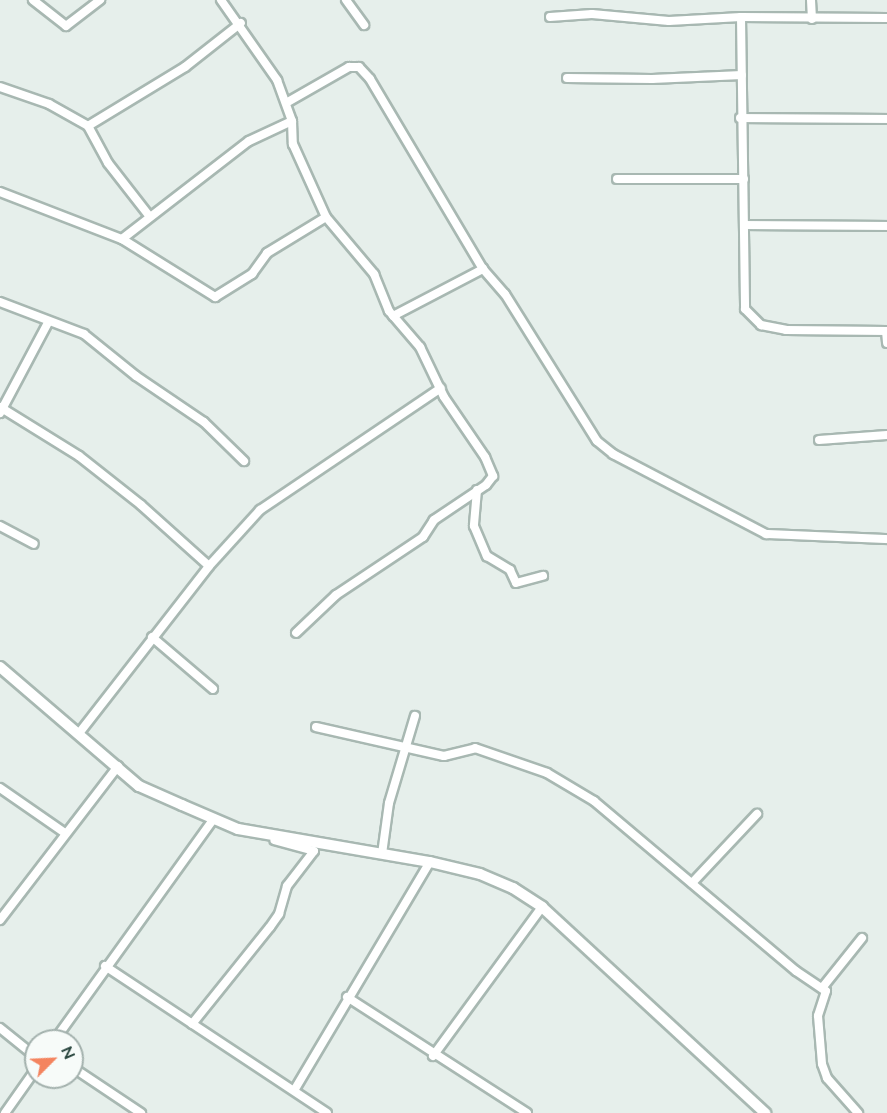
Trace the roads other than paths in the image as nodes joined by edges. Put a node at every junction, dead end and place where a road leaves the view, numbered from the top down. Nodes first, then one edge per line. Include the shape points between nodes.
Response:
1 (33, 0) edge
2 (100, 0) edge
3 (221, 0) edge
4 (346, 0) edge
5 (811, 0) edge
6 (550, 17) dead end
7 (741, 17) junction
8 (887, 18) edge
9 (812, 19) junction
10 (241, 23) junction
11 (364, 25) dead end
12 (742, 75) junction
13 (567, 78) dead end
14 (0, 87) edge
15 (286, 103) junction
16 (740, 118) junction
17 (887, 119) edge
18 (292, 122) junction
19 (88, 126) junction
20 (617, 178) dead end
21 (744, 179) junction
22 (0, 192) edge
23 (150, 217) junction
24 (326, 217) junction
25 (746, 225) junction
26 (887, 226) edge
27 (122, 239) junction
28 (483, 269) junction
29 (0, 302) edge
30 (393, 316) junction
31 (48, 321) junction
32 (887, 331) edge
33 (887, 343) edge
34 (441, 388) junction
35 (1, 410) edge
36 (887, 435) edge
37 (819, 440) dead end
38 (244, 461) dead end
39 (477, 490) junction
40 (0, 526) edge
41 (887, 539) edge
42 (34, 544) dead end
43 (209, 566) junction
44 (543, 576) dead end
45 (296, 633) dead end
46 (152, 637) junction
47 (0, 667) edge
48 (213, 689) dead end
49 (415, 716) dead end
50 (316, 727) dead end
51 (80, 732) junction
52 (404, 746) junction
53 (118, 766) junction
54 (0, 788) edge
55 (757, 813) dead end
56 (214, 818) junction
57 (238, 829) junction
58 (65, 833) junction
59 (382, 854) junction
60 (430, 862) junction
61 (692, 883) junction
62 (0, 902) edge
63 (9, 907) junction
64 (542, 907) junction
65 (0, 920) edge
66 (862, 938) dead end
67 (105, 966) junction
68 (822, 988) junction
69 (347, 997) junction
70 (192, 1024) junction
71 (0, 1028) edge
72 (62, 1029) edge
73 (24, 1047) edge
74 (433, 1056) junction
75 (84, 1075) edge
76 (24, 1086) edge
77 (295, 1089) junction
78 (5, 1113) edge
79 (141, 1113) edge
80 (327, 1113) edge
81 (527, 1113) edge
82 (765, 1113) edge
83 (858, 1113) edge

1 - 2 street via 66,26
3 - 10 street
4 - 11 street
5 - 9 street
6 - 7 street via 592,14 669,21
7 - 9 street
7 - 12 street
8 - 9 street
10 - 15 street via 277,80
10 - 19 street via 185,67
12 - 13 street
12 - 16 street
14 - 19 street via 49,104
15 - 18 street
15 - 28 street via 349,67 358,67 370,79
16 - 17 street
16 - 21 street
18 - 23 street via 249,141
18 - 24 street via 293,144
19 - 23 street via 108,163
20 - 21 street
21 - 25 street
22 - 27 street
23 - 27 street
24 - 27 street via 271,250 252,274 215,297
24 - 30 street via 374,274
25 - 26 street
25 - 32 street via 743,300 750,318 761,325 786,330
28 - 30 street
28 - 41 street via 505,294 597,441 613,454 766,534
29 - 31 street
30 - 34 street via 420,347
31 - 35 street
31 - 38 street via 84,334 136,376 204,422
32 - 33 street
34 - 39 street via 485,457 493,477
34 - 43 street via 260,510
35 - 43 street via 79,456
36 - 37 street
39 - 44 street via 474,526 487,556 510,570 516,583
39 - 45 street via 435,520 423,537 336,595
40 - 42 street
43 - 46 street
46 - 48 street
46 - 51 street
47 - 51 street
49 - 52 street
50 - 52 street
51 - 53 street
52 - 59 street
52 - 61 street via 444,756 475,748 547,773 594,801
53 - 56 street via 139,786
53 - 58 street
54 - 58 street
55 - 61 street
56 - 57 street
56 - 67 street
57 - 59 street
57 - 70 street via 314,851 287,886 279,914 270,927
58 - 63 street
59 - 60 street
60 - 64 street via 480,874 513,888
60 - 69 street via 395,926
61 - 68 street
62 - 63 street
63 - 65 street
64 - 74 street
64 - 82 street
66 - 68 street
67 - 70 street
67 - 72 street
68 - 83 street via 826,992 818,1016 822,1064 827,1078
69 - 74 street
69 - 77 street
70 - 77 street
71 - 73 street
74 - 81 street
75 - 79 street
76 - 78 street
77 - 80 street

